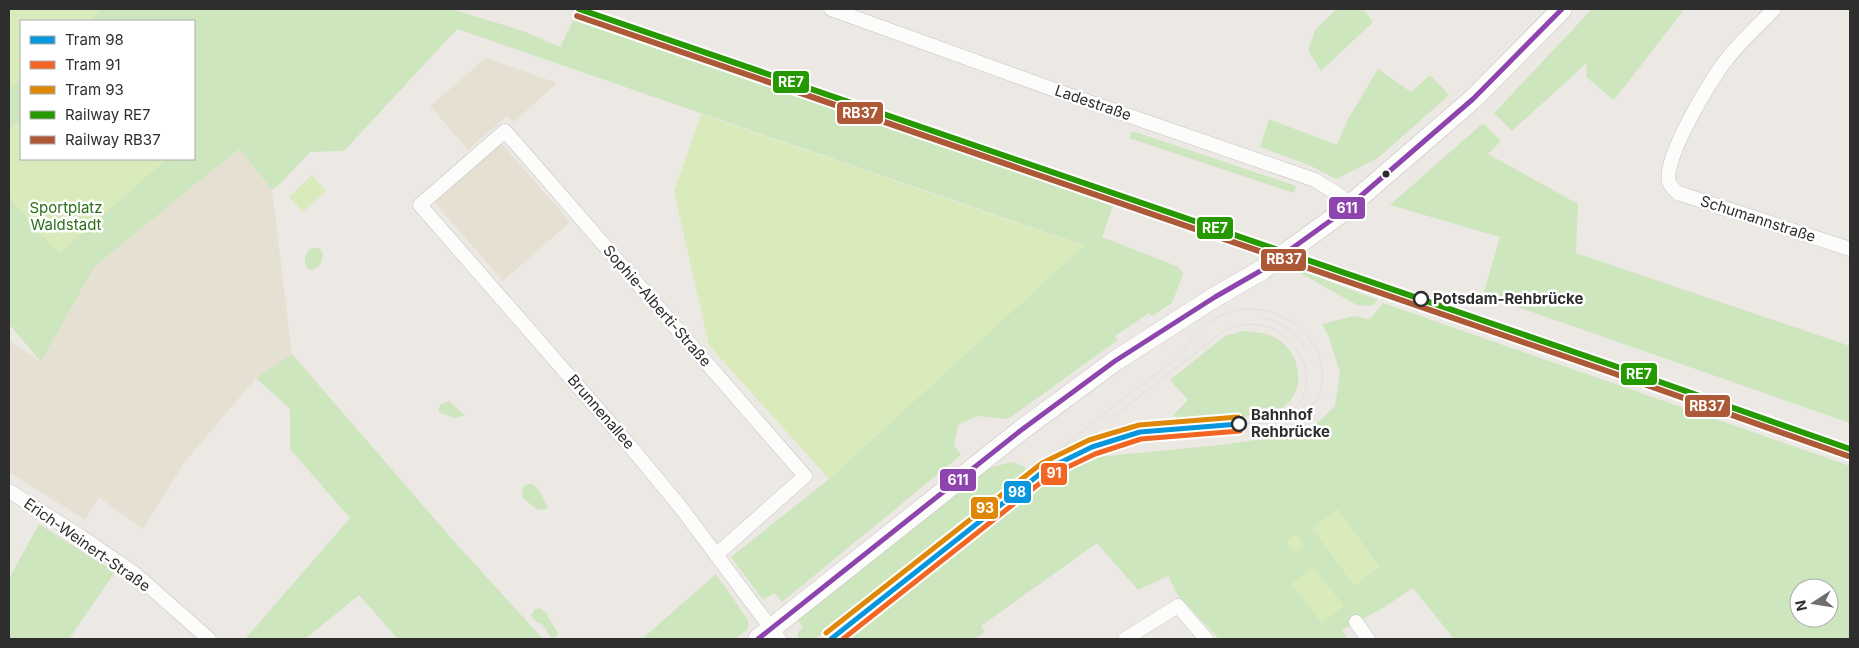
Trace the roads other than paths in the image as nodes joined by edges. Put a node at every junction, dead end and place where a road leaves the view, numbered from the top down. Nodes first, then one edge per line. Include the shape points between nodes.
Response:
1 (831, 9) edge
2 (1774, 9) edge
3 (1552, 12) edge
4 (420, 205) joint
5 (1351, 205) junction
6 (1850, 249) edge
7 (9, 491) edge
8 (716, 555) junction
9 (1356, 622) dead end
10 (769, 636) edge
11 (209, 639) edge
12 (1125, 639) edge
13 (1206, 639) edge
14 (1368, 639) edge

1 - 5 street, Ladestraße via 1315,180
2 - 6 street, Schumannstraße via 1726,59 1696,106 1675,150 1669,183 1678,193
3 - 5 main road via 1473,99
4 - 8 street, Brunnenallee via 630,446
4 - 8 street, Sophie-Alberti-Straße via 505,131 805,476
5 - 10 main road via 1248,279 1214,297 1115,361 1020,431
7 - 11 street, Erich-Weinert-Straße via 134,573
8 - 10 street, Brunnenallee via 756,611
9 - 14 street
12 - 13 street via 1178,606

